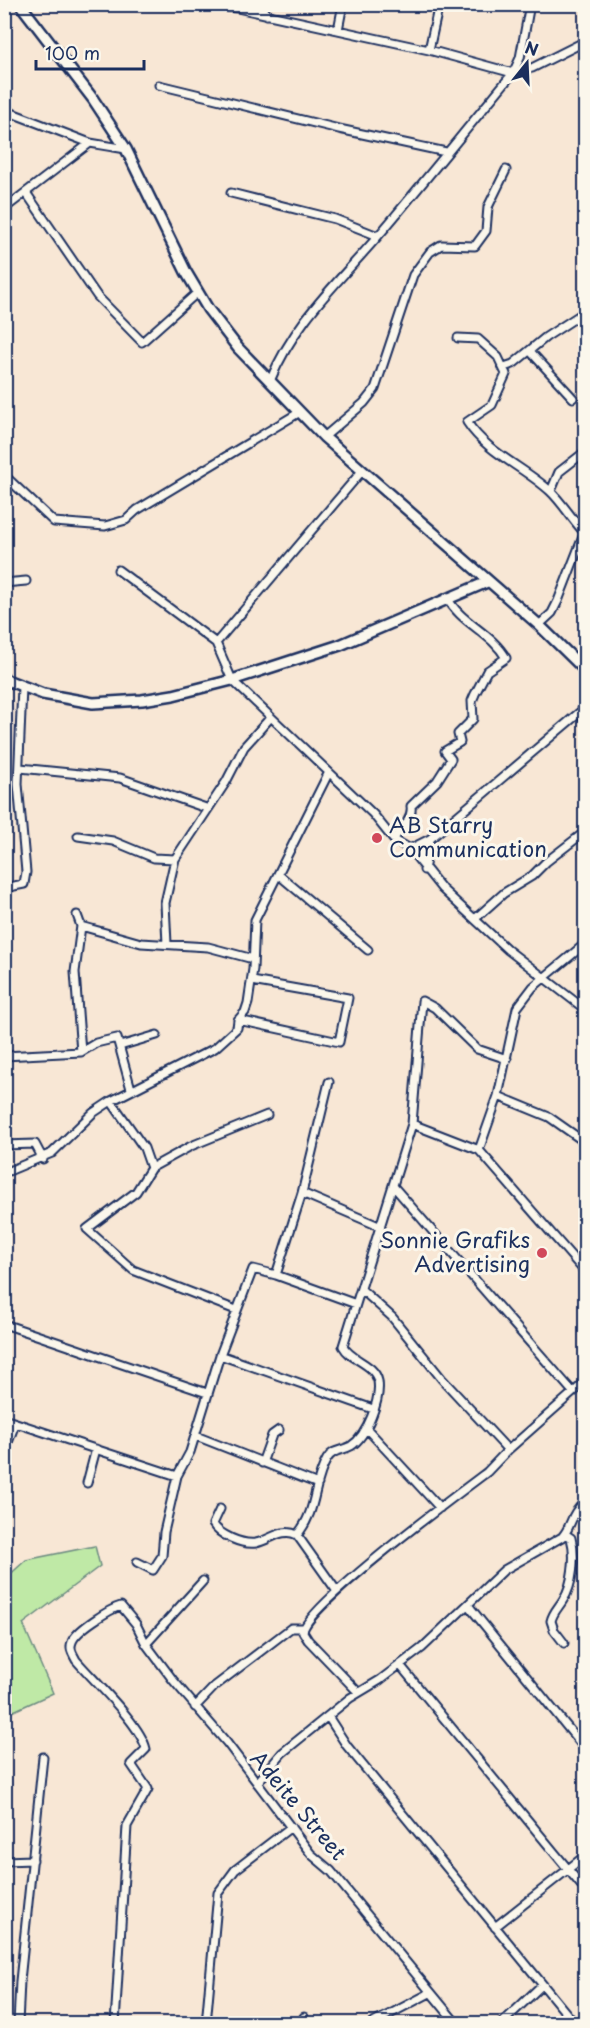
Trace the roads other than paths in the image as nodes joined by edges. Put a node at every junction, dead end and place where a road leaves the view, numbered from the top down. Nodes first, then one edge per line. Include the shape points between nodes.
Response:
1 (20, 4) edge
2 (199, 4) edge
3 (261, 4) edge
4 (343, 4) edge
5 (439, 4) edge
6 (530, 4) edge
7 (267, 15) junction
8 (338, 30) junction
9 (585, 41) edge
10 (429, 50) junction
11 (513, 73) junction
12 (159, 85) dead end
13 (4, 110) edge
14 (90, 143) junction
15 (126, 149) junction
16 (446, 152) junction
17 (506, 170) dead end
18 (231, 193) dead end
19 (27, 194) junction
20 (4, 209) edge
21 (378, 236) junction
22 (198, 292) junction
23 (585, 311) edge
24 (458, 338) dead end
25 (530, 351) junction
26 (504, 367) junction
27 (270, 381) junction
28 (573, 398) dead end
29 (300, 412) junction
30 (324, 437) junction
31 (585, 452) edge
32 (362, 471) junction
33 (4, 475) edge
34 (550, 491) junction
35 (584, 530) edge
36 (118, 570) dead end
37 (26, 581) dead end
38 (486, 582) junction
39 (4, 583) edge
40 (447, 597) junction
41 (539, 625) junction
42 (216, 643) junction
43 (585, 671) edge
44 (4, 679) edge
45 (232, 680) junction
46 (22, 687) junction
47 (585, 707) edge
48 (271, 717) junction
49 (20, 768) junction
50 (328, 774) junction
51 (206, 808) junction
52 (585, 831) edge
53 (78, 836) dead end
54 (393, 839) junction
55 (430, 839) junction
56 (410, 849) junction
57 (175, 859) junction
58 (424, 870) junction
59 (279, 875) junction
60 (4, 888) edge
61 (76, 915) dead end
62 (476, 918) junction
63 (81, 926) junction
64 (167, 944) junction
65 (585, 944) edge
66 (368, 950) dead end
67 (253, 959) junction
68 (546, 977) junction
69 (252, 981) junction
70 (585, 1010) edge
71 (238, 1020) junction
72 (157, 1035) dead end
73 (120, 1046) junction
74 (81, 1052) junction
75 (4, 1056) edge
76 (507, 1059) junction
77 (329, 1082) dead end
78 (131, 1089) junction
79 (498, 1096) junction
80 (111, 1101) junction
81 (267, 1115) dead end
82 (412, 1124) junction
83 (585, 1143) edge
84 (4, 1145) edge
85 (479, 1150) junction
86 (44, 1159) junction
87 (151, 1168) junction
88 (4, 1173) edge
89 (394, 1187) junction
90 (302, 1193) junction
91 (381, 1227) junction
92 (585, 1273) edge
93 (276, 1275) junction
94 (362, 1290) junction
95 (356, 1304) junction
96 (236, 1310) junction
97 (4, 1324) edge
98 (220, 1355) junction
99 (585, 1381) edge
100 (573, 1392) junction
101 (207, 1393) junction
102 (373, 1409) junction
103 (4, 1419) edge
104 (15, 1424) junction
105 (279, 1430) dead end
106 (367, 1430) junction
107 (196, 1436) junction
108 (96, 1449) junction
109 (508, 1450) junction
110 (4, 1453) edge
111 (262, 1462) junction
112 (177, 1476) junction
113 (87, 1483) dead end
114 (318, 1484) junction
115 (585, 1500) edge
116 (440, 1508) junction
117 (220, 1509) dead end
118 (565, 1534) junction
119 (297, 1535) junction
120 (137, 1562) dead end
121 (203, 1581) dead end
122 (336, 1590) junction
123 (468, 1605) junction
124 (303, 1628) junction
125 (564, 1643) dead end
126 (146, 1644) junction
127 (400, 1665) junction
128 (358, 1692) junction
129 (195, 1707) junction
130 (329, 1718) junction
131 (585, 1750) edge
132 (43, 1757) dead end
133 (257, 1784) junction
134 (291, 1827) junction
135 (585, 1855) edge
136 (33, 1860) junction
137 (4, 1861) edge
138 (567, 1870) junction
139 (585, 1891) edge
140 (495, 1927) junction
141 (542, 1985) junction
142 (430, 1993) junction
143 (18, 2024) edge
144 (116, 2024) edge
145 (206, 2024) edge
146 (371, 2024) edge
147 (457, 2024) edge
148 (501, 2024) edge
149 (575, 2024) edge

1 - 15 street
2 - 7 street
3 - 7 street
4 - 8 street
5 - 10 street
6 - 11 street via 520,58
7 - 8 street
8 - 10 street
9 - 11 street via 532,68
10 - 11 street
11 - 16 street
12 - 16 street
13 - 14 street
14 - 15 street
14 - 19 street
15 - 22 street
16 - 21 street
17 - 30 street via 488,207 486,231 475,246 441,245 430,252 413,275 375,389
18 - 21 street via 335,219
19 - 20 street
19 - 22 street via 97,296 142,342
21 - 27 street via 306,315
22 - 27 street via 238,348
23 - 25 street
24 - 26 street via 478,339
25 - 26 street
25 - 28 street
26 - 34 street via 506,374 492,405 467,422 482,441
27 - 29 street
29 - 30 street
29 - 33 street via 113,525 54,522
30 - 32 street
31 - 34 street via 559,472
32 - 38 street
32 - 42 street
34 - 35 street
35 - 41 street via 558,601
36 - 42 street
37 - 39 street
38 - 40 street
38 - 41 street
40 - 45 street via 340,645
40 - 54 street via 457,613 481,629 506,658 487,672 471,701 473,719 458,734 460,742 445,751 452,759 437,781 411,806 407,822
41 - 43 street
42 - 45 street
44 - 46 street
45 - 46 street via 173,695 93,703
45 - 48 street
46 - 49 street
47 - 55 street
48 - 50 street
48 - 51 street via 244,747 226,782
49 - 51 street via 120,778
49 - 60 street via 19,807 26,872 24,884
50 - 54 street via 373,814
50 - 59 street
51 - 57 street
52 - 62 street
53 - 57 street via 113,842 154,858
54 - 56 street
55 - 56 street
55 - 58 street
56 - 58 street
57 - 64 street via 165,903
58 - 62 street
59 - 66 street
59 - 67 street via 255,920
61 - 63 street
62 - 68 street via 508,950
63 - 64 street via 141,943
63 - 74 street via 75,972
64 - 67 street via 208,947
65 - 68 street
67 - 69 street
68 - 70 street
68 - 76 street via 517,1008
69 - 71 street via 245,1012
69 - 71 street via 348,998 339,1042
71 - 78 street via 237,1028 224,1042
72 - 73 street
73 - 74 street via 117,1038
73 - 78 street
74 - 75 street
76 - 79 street
76 - 82 street via 477,1049 435,1008 422,1001
77 - 90 street
78 - 80 street
79 - 83 street via 549,1117
79 - 85 street
80 - 86 street
80 - 87 street via 144,1148
81 - 87 street via 191,1146
82 - 85 street
82 - 89 street
84 - 86 street via 36,1144
85 - 92 street
86 - 88 street
87 - 96 street via 136,1192 87,1229 133,1270
89 - 91 street
89 - 100 street
90 - 91 street
90 - 93 street
91 - 94 street
93 - 95 street
93 - 96 street via 253,1269
94 - 95 street
94 - 109 street via 392,1317 442,1379
95 - 102 street via 343,1346 375,1375 378,1396
96 - 98 street
97 - 101 street
98 - 101 street
98 - 102 street
99 - 100 street
100 - 109 street
101 - 107 street
102 - 106 street
103 - 104 street
104 - 108 street
104 - 110 street
105 - 111 street via 272,1435
106 - 114 street via 350,1447 329,1456
106 - 116 street
107 - 111 street
107 - 112 street
108 - 112 street
108 - 113 street
109 - 116 street via 487,1472
111 - 114 street
112 - 120 street via 161,1560 153,1570
114 - 119 street via 312,1512
115 - 118 street via 572,1514
116 - 122 street
117 - 119 street via 213,1524 217,1531 233,1538 254,1543 286,1532
118 - 123 street via 504,1570
118 - 125 street via 573,1544 572,1567 567,1593 551,1621
119 - 122 street
121 - 126 street
122 - 124 street
123 - 127 street
123 - 131 street
124 - 128 street via 308,1640
124 - 129 street via 291,1628 215,1686
126 - 129 street, Adeite Street
126 - 144 street, Adeite Street via 121,1606 76,1634 71,1643 76,1660 130,1721 146,1749 130,1764 148,1789 127,1826
127 - 128 street
127 - 138 street
128 - 130 street
129 - 133 street, Adeite Street
130 - 133 street via 282,1753
130 - 140 street via 347,1746
132 - 136 street
133 - 134 street, Adeite Street
134 - 142 street, Adeite Street
134 - 145 street via 235,1870 218,1893
135 - 138 street
136 - 137 street
136 - 143 street
138 - 139 street
138 - 140 street
140 - 141 street
141 - 148 street
141 - 149 street
142 - 146 street
142 - 147 street, Adeite Street

